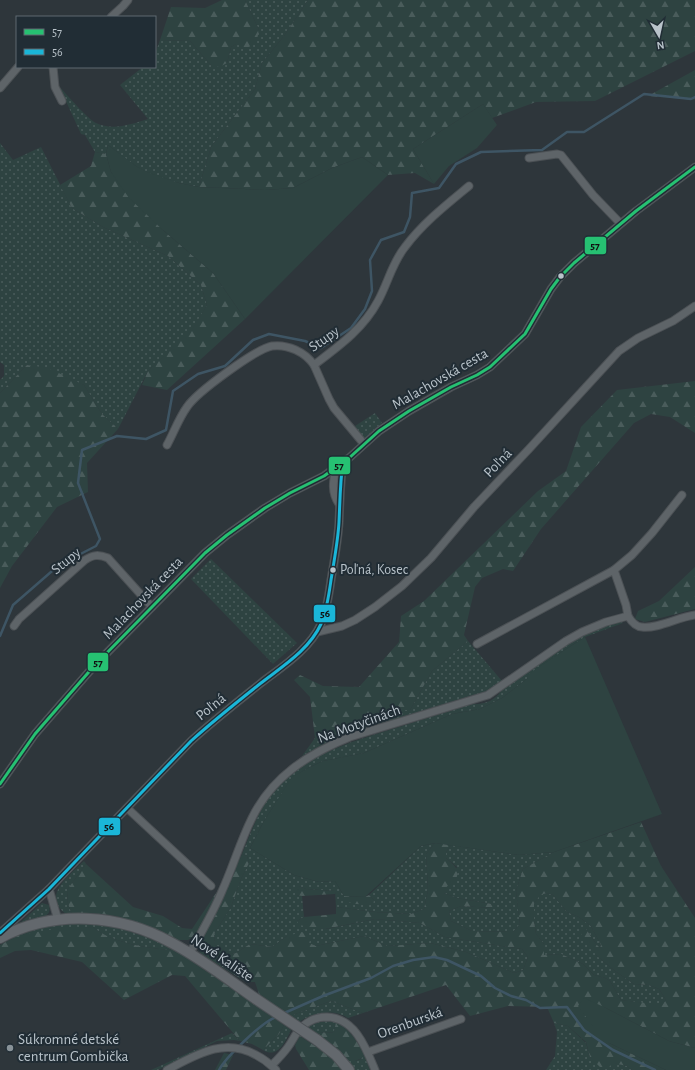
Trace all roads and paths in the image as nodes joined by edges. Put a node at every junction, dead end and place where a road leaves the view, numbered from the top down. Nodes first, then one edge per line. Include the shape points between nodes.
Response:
1 (128, 0) edge
2 (112, 16) edge
3 (17, 68) edge
4 (53, 68) edge
5 (0, 88) edge
6 (62, 101) dead end
7 (529, 158) dead end
8 (695, 167) edge
9 (469, 186) dead end
10 (620, 223) junction
11 (695, 306) edge
12 (314, 365) junction
13 (364, 444) junction
14 (167, 445) dead end
15 (343, 462) junction
16 (336, 468) junction
17 (321, 478) junction
18 (334, 478) junction
19 (341, 483) junction
20 (333, 488) junction
21 (682, 495) dead end
22 (339, 504) junction
23 (614, 570) junction
24 (152, 607) junction
25 (695, 615) edge
26 (628, 616) junction
27 (14, 626) dead end
28 (316, 632) junction
29 (477, 644) dead end
30 (0, 784) edge
31 (127, 808) junction
32 (210, 886) dead end
33 (49, 889) junction
34 (58, 920) junction
35 (0, 933) edge
36 (0, 938) edge
37 (190, 953) junction
38 (461, 1019) dead end
39 (368, 1052) junction
40 (274, 1068) edge
41 (167, 1070) edge
42 (349, 1070) edge
43 (375, 1070) edge

1 - 2 street
3 - 5 street
4 - 6 street via 55,87
7 - 10 street via 561,155 593,196
8 - 10 street, Malachovská cesta
9 - 12 street, Stupy via 437,212 405,246 394,264 379,301 360,328
10 - 13 street, Malachovská cesta via 560,277 525,334 490,367 409,410
11 - 28 street, Poľná via 618,351 474,507 431,558 402,586 355,620
12 - 13 street via 334,408
12 - 14 street, Stupy via 306,355 288,347 270,346 261,350 216,380 193,400 183,413
13 - 15 street, Malachovská cesta
15 - 16 street, Malachovská cesta
15 - 19 street
16 - 17 street, Malachovská cesta
16 - 18 street
17 - 18 street
17 - 20 street
17 - 24 street, Malachovská cesta via 265,508 227,535 205,553
18 - 19 street
18 - 20 street
19 - 22 street
20 - 22 street
21 - 23 street via 652,533
22 - 28 street, Poľná via 339,523 326,606
23 - 26 street
23 - 29 street
24 - 27 street, Stupy via 108,558 100,555 85,560
24 - 30 street, Malachovská cesta via 94,666 44,723
25 - 26 street via 642,627 634,624
26 - 37 street, Na Motyčinách via 606,622 571,638 488,695 350,737 330,745 295,766 270,788 251,818 222,892
28 - 31 street, Poľná via 305,647 191,741
31 - 32 street
31 - 33 street, Poľná
33 - 34 street
33 - 35 street, Poľná
34 - 36 street, Nové Kalište via 29,926
34 - 37 street, Nové Kalište via 103,919 128,925 171,942
37 - 42 street, Nové Kalište, bridge via 318,1040
38 - 39 street, Orenburská
39 - 40 street via 348,1023 334,1017 318,1018 307,1022 298,1030
39 - 43 street
40 - 41 street via 260,1057 245,1050 229,1047 210,1050

